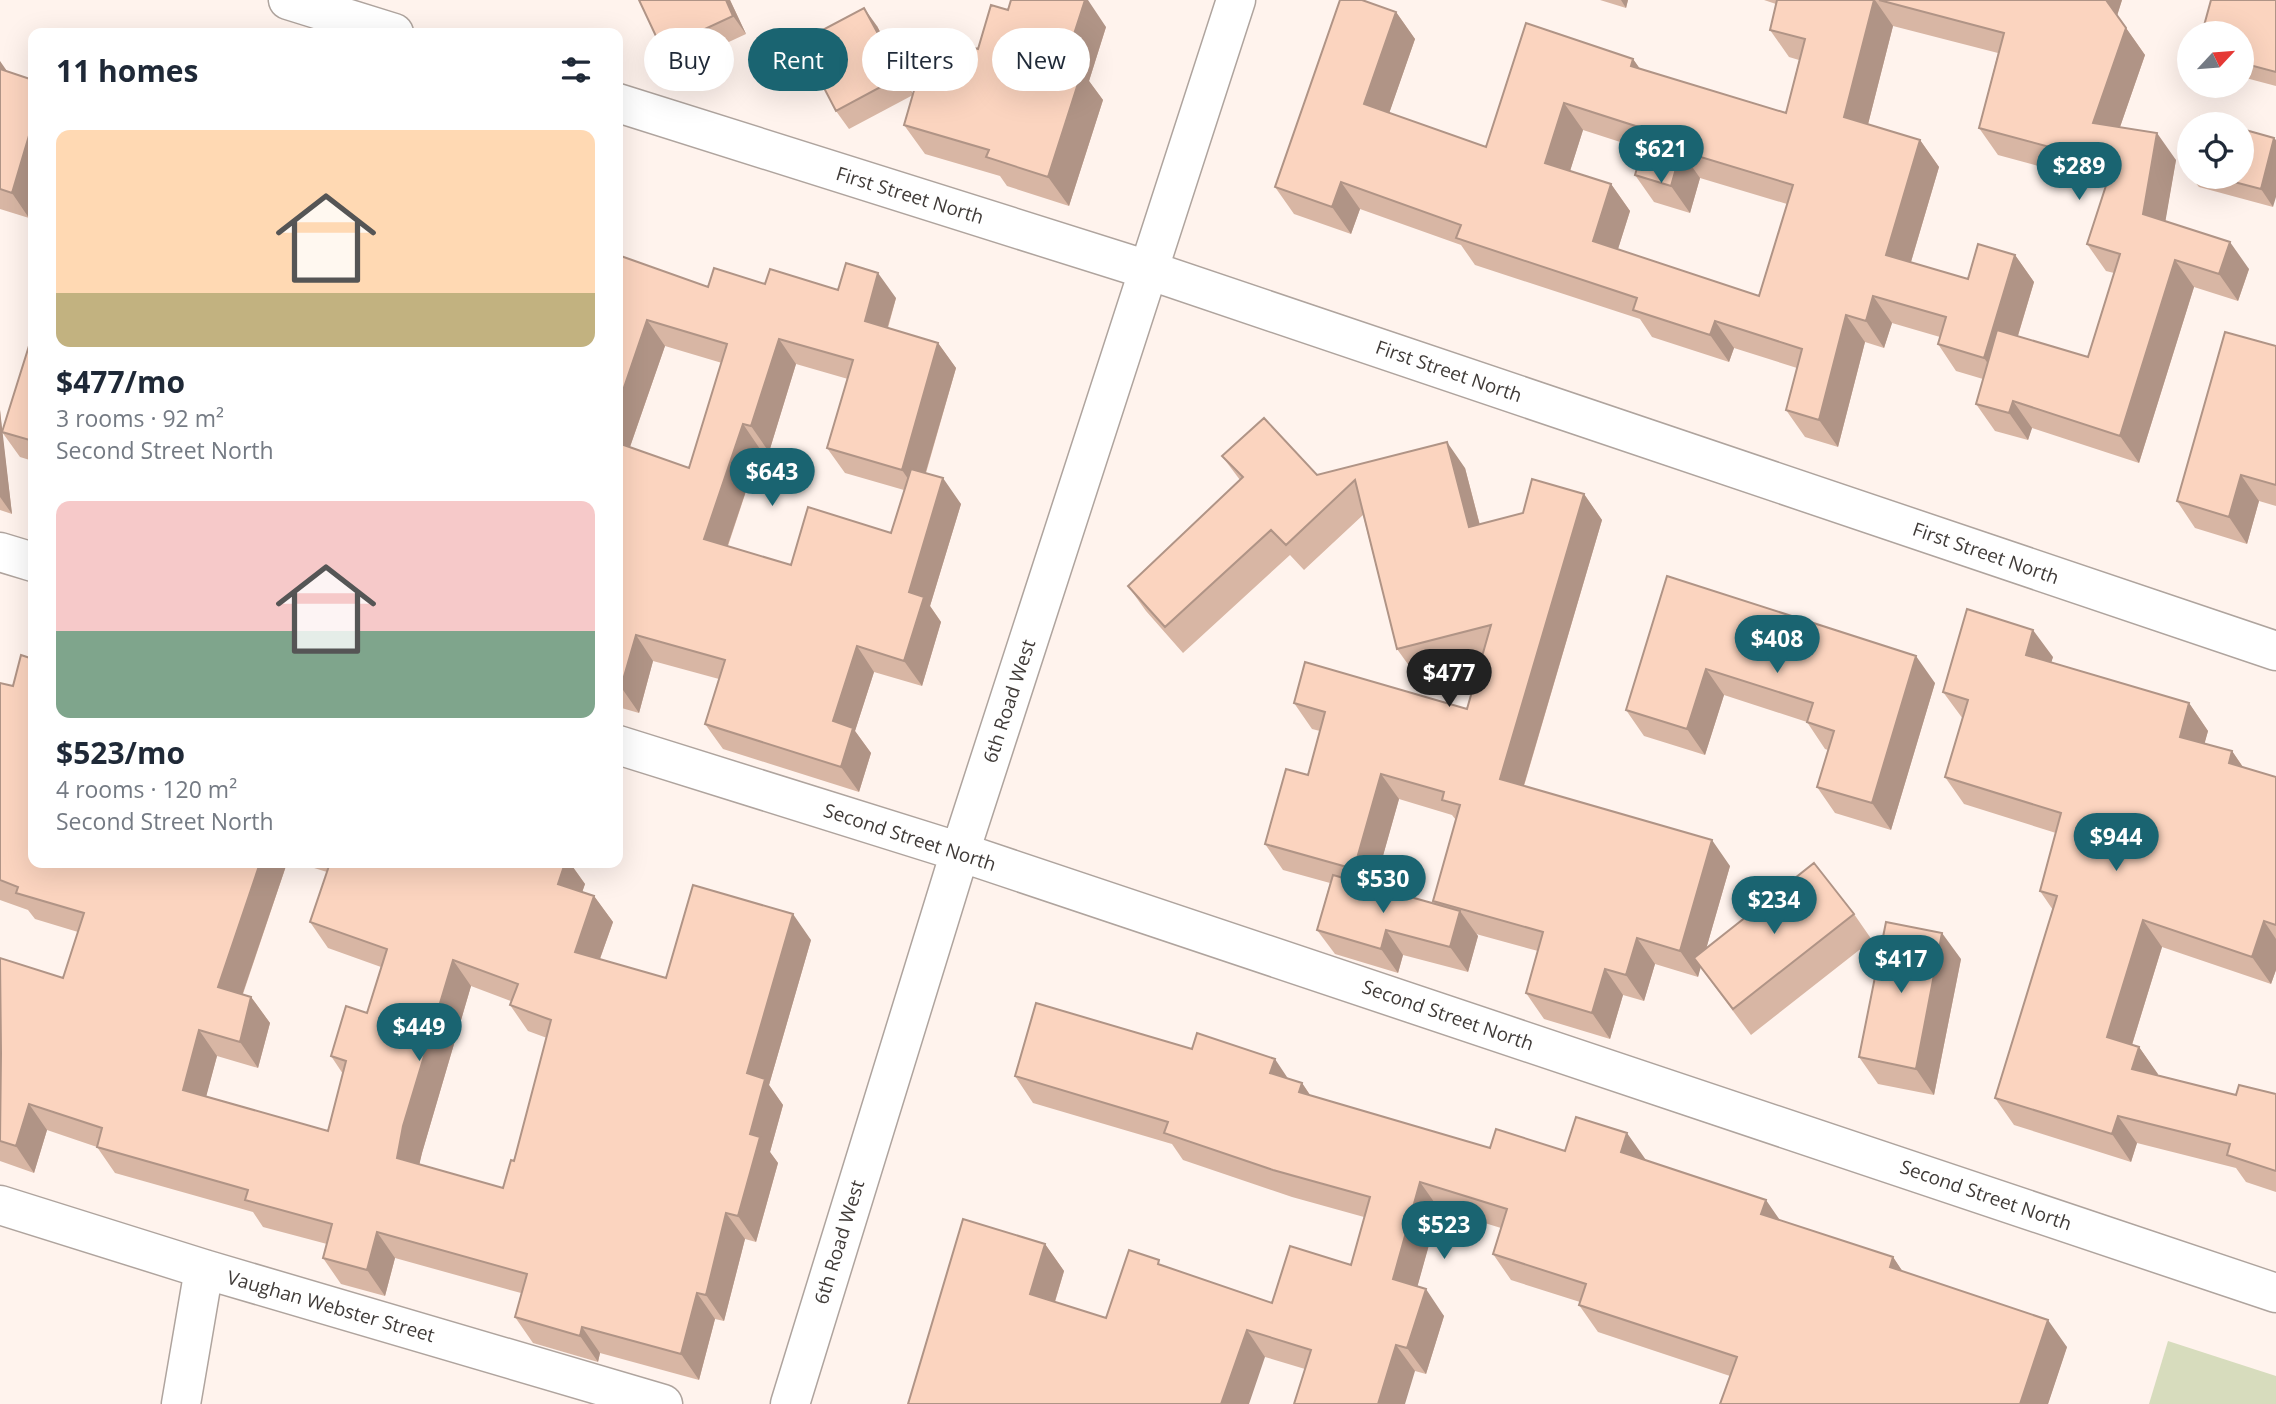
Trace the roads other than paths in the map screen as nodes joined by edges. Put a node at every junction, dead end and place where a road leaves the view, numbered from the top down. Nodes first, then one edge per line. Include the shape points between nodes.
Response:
1 (288, 0) edge
2 (1236, 0) edge
3 (378, 28) edge
4 (623, 105) edge
5 (1148, 270) junction
6 (0, 552) edge
7 (28, 560) edge
8 (2276, 651) edge
9 (623, 747) edge
10 (960, 852) junction
11 (0, 1205) edge
12 (204, 1269) junction
13 (2276, 1293) edge
14 (181, 1404) edge
15 (663, 1404) edge
16 (790, 1404) edge

1 - 3 street
2 - 5 street, 6th Road West
4 - 5 street, First Street North
5 - 8 street, First Street North
5 - 10 street, 6th Road West
6 - 7 street
9 - 10 street, Second Street North
10 - 13 street, Second Street North
10 - 16 street, 6th Road West
11 - 12 street, Vaughan Webster Street
12 - 14 street
12 - 15 street, Vaughan Webster Street

